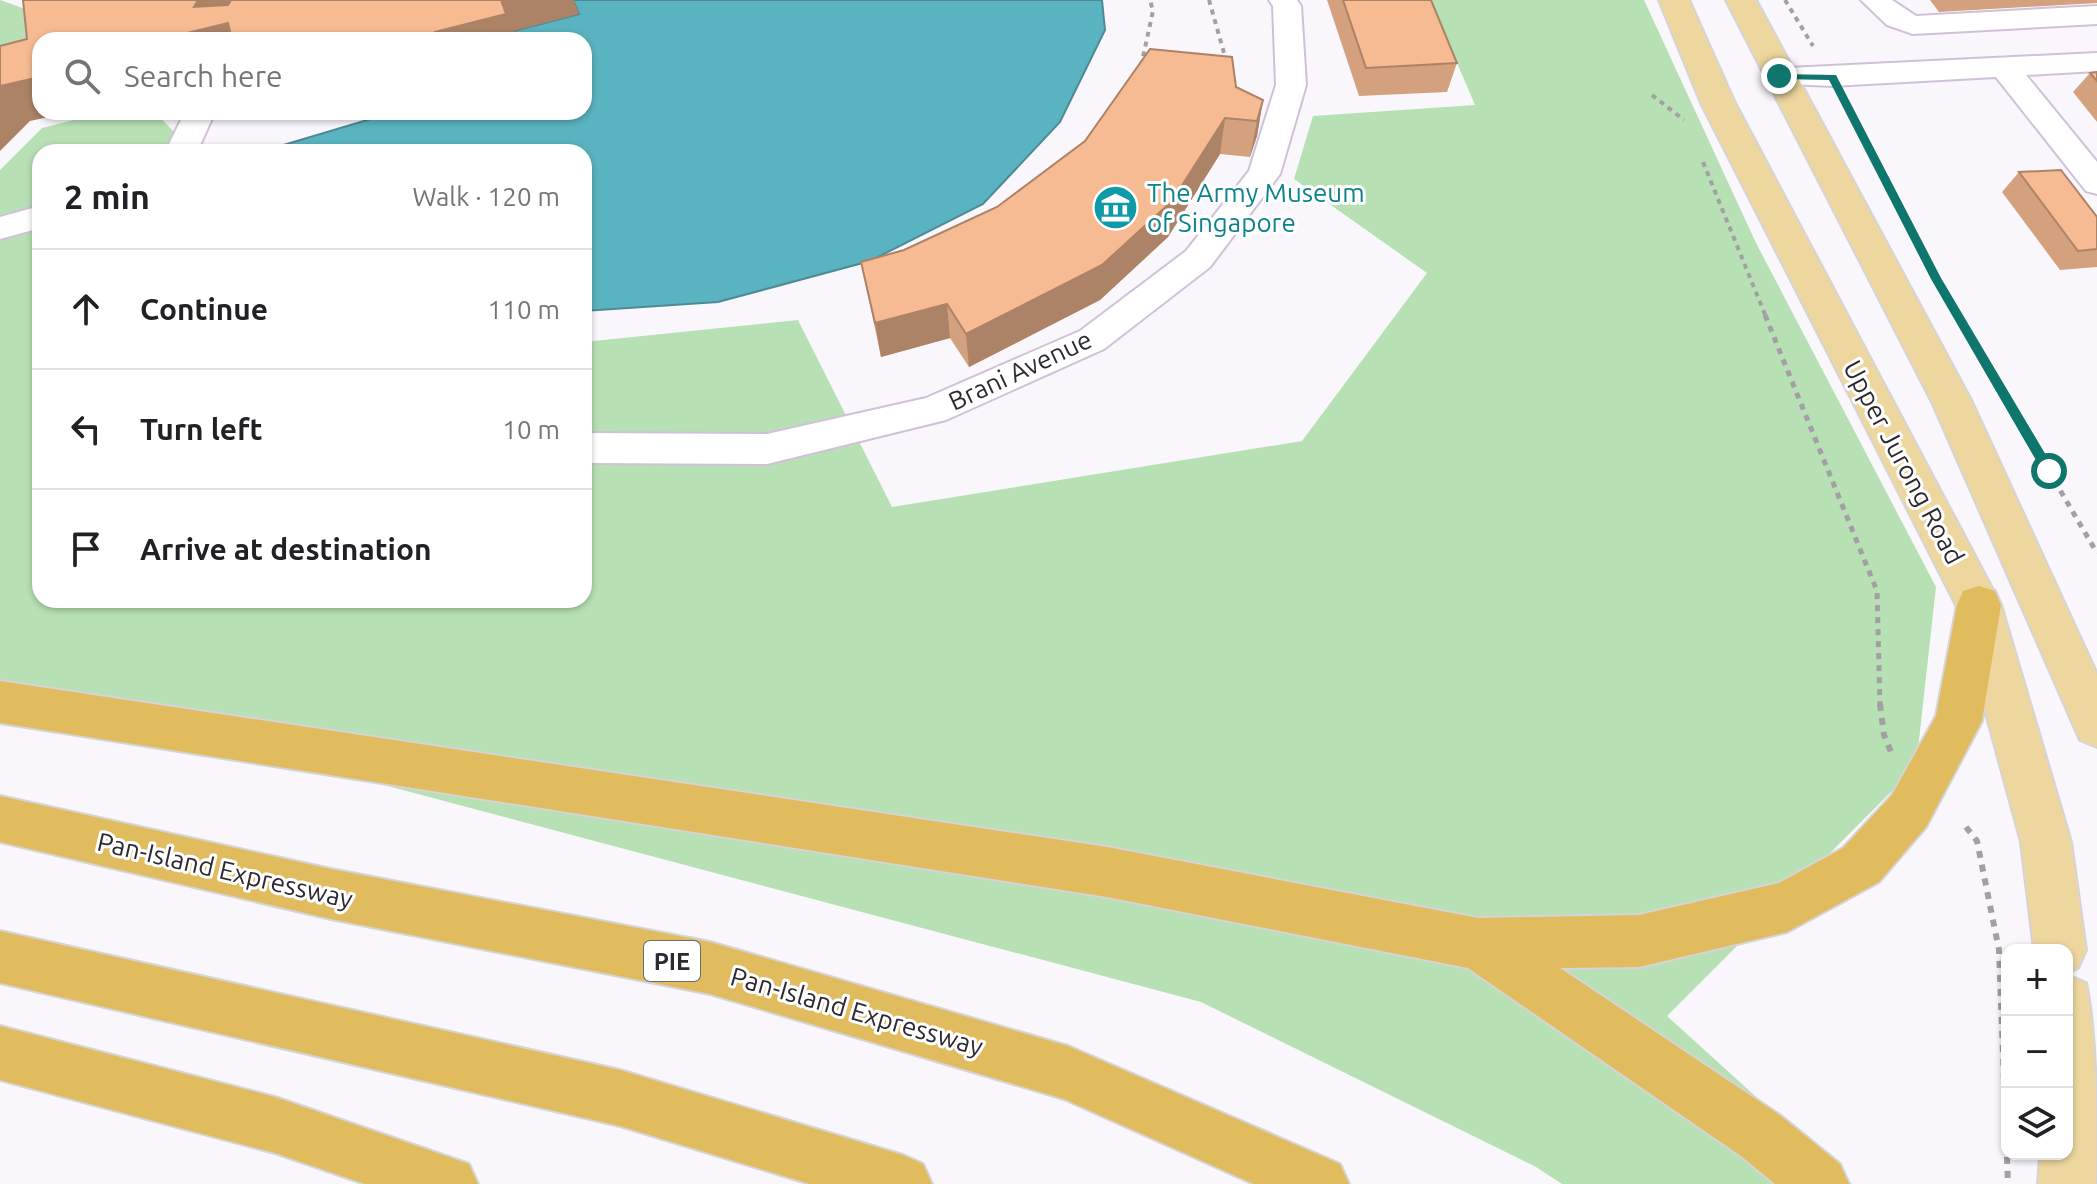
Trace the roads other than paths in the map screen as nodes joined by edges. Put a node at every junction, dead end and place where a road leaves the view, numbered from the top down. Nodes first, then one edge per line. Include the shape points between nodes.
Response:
1 (1283, 0) edge
2 (1674, 0) edge
3 (1741, 0) edge
4 (1875, 0) edge
5 (2097, 15) edge
6 (2097, 62) edge
7 (2004, 67) junction
8 (1779, 76) junction
9 (196, 120) edge
10 (185, 144) edge
11 (2097, 183) edge
12 (32, 219) edge
13 (0, 228) edge
14 (592, 449) edge
15 (1979, 605) junction
16 (0, 702) edge
17 (2097, 725) edge
18 (0, 819) edge
19 (1478, 944) junction
20 (2059, 944) edge
21 (0, 957) edge
22 (2069, 1016) edge
23 (0, 1053) edge
24 (449, 1184) edge
25 (903, 1184) edge
26 (1320, 1184) edge
27 (1820, 1184) edge
28 (2067, 1184) edge

1 - 14 lane, Brani Avenue via 1291,85 1264,174 1198,259 1092,340 933,410 767,449
2 - 15 main road, Upper Jurong Road via 1718,103
3 - 8 main road
4 - 5 lane via 1913,25
6 - 7 lane
7 - 8 lane
7 - 11 lane
8 - 17 main road via 1952,402
9 - 10 lane
12 - 13 lane
15 - 19 highway via 1959,721 1909,811 1861,865 1787,907 1639,941
15 - 20 main road, Upper Jurong Road via 2046,842
16 - 19 highway via 1107,872
18 - 26 highway, Pan-Island Expressway / PIE via 331,894 710,968 1068,1073
19 - 27 highway via 1761,1136
21 - 25 highway via 620,1098
22 - 28 main road
23 - 24 highway via 275,1125

